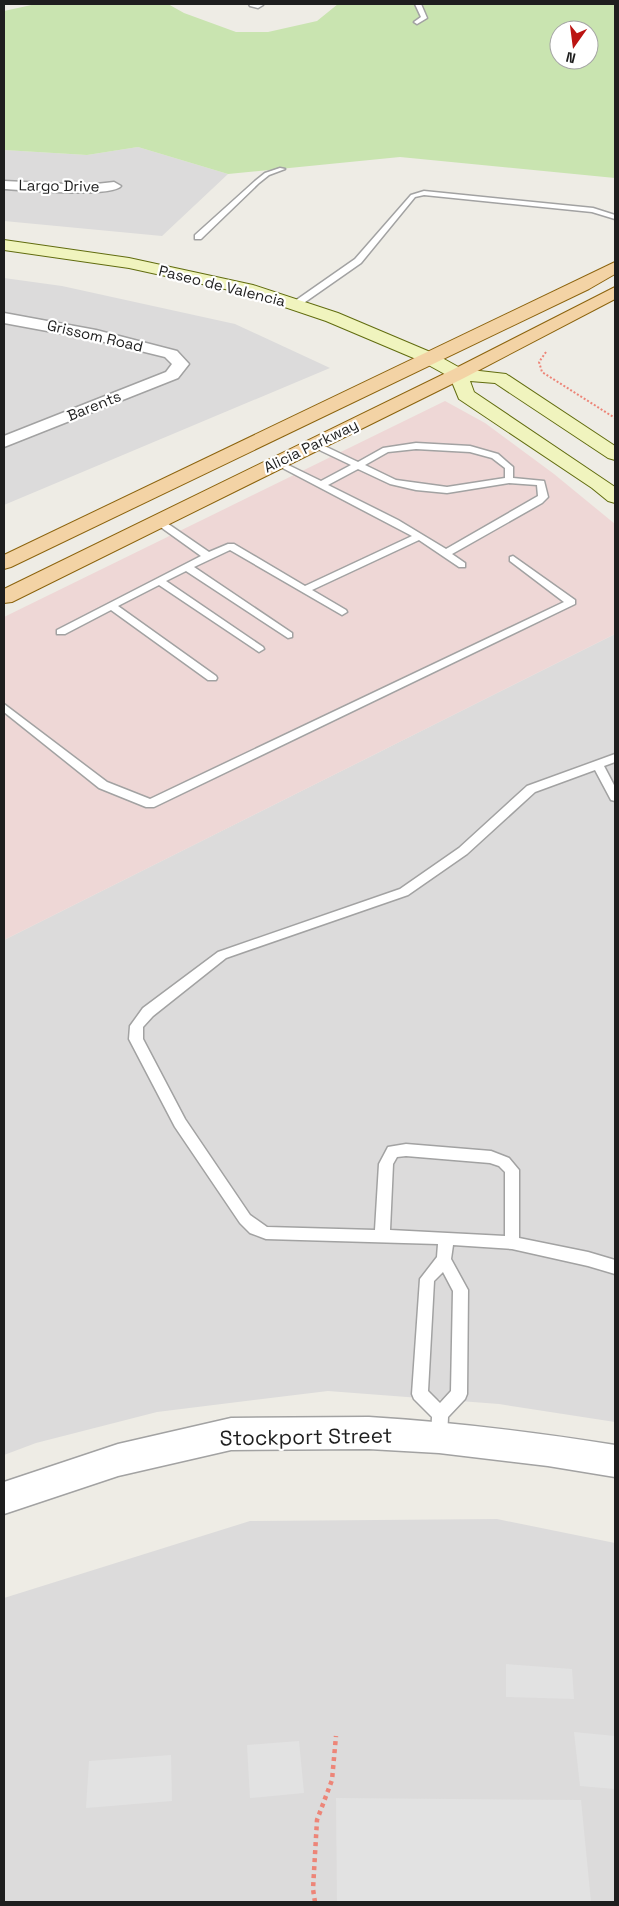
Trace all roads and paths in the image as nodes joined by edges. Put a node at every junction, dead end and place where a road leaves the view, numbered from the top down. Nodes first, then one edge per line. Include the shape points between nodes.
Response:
1 (418, 4) edge
2 (417, 22) dead end
3 (282, 169) dead end
4 (4, 185) edge
5 (114, 186) dead end
6 (615, 217) edge
7 (198, 237) dead end
8 (4, 245) edge
9 (615, 267) edge
10 (615, 292) edge
11 (295, 305) junction
12 (4, 318) edge
13 (551, 349) dead end
14 (429, 358) junction
15 (181, 364) joint
16 (458, 374) junction
17 (615, 418) edge
18 (4, 442) edge
19 (314, 444) junction
20 (615, 454) edge
21 (277, 463) junction
22 (357, 466) junction
23 (509, 480) junction
24 (321, 485) junction
25 (615, 497) edge
26 (158, 521) junction
27 (418, 537) junction
28 (446, 553) junction
29 (208, 556) junction
30 (513, 559) dead end
31 (4, 563) edge
32 (187, 566) junction
33 (462, 566) dead end
34 (159, 581) junction
35 (304, 590) junction
36 (5, 594) edge
37 (111, 606) junction
38 (342, 612) dead end
39 (61, 632) dead end
40 (288, 635) dead end
41 (259, 649) dead end
42 (212, 678) dead end
43 (4, 707) edge
44 (615, 758) edge
45 (597, 764) junction
46 (615, 797) edge
47 (382, 1236) junction
48 (446, 1238) junction
49 (512, 1243) junction
50 (444, 1260) junction
51 (615, 1267) edge
52 (439, 1425) junction
53 (615, 1462) edge
54 (4, 1498) edge
55 (336, 1736) dead end
56 (315, 1902) edge

1 - 2 lane via 424,18
3 - 7 lane via 257,182
4 - 5 street, Largo Drive via 87,189
6 - 11 lane via 593,210 424,193 413,196 358,261
8 - 11 main road, Paseo de Valencia via 129,263 247,289
9 - 14 main road, Alicia Parkway
10 - 16 main road, Alicia Parkway
11 - 14 main road, Paseo de Valencia
12 - 15 street, Grissom Road via 96,335 171,354
13 - 17 path via 539,362 542,372
14 - 16 main road, Paseo de Valencia
14 - 31 main road, Alicia Parkway
15 - 18 street, Barents via 172,375
16 - 19 main road, Alicia Parkway
16 - 20 main road, Paseo de Valencia via 500,378
16 - 25 main road via 466,395
19 - 21 main road, Alicia Parkway
19 - 22 lane
21 - 24 lane
21 - 26 main road, Alicia Parkway
22 - 23 lane via 393,482 447,490
22 - 23 lane via 386,450 416,446 470,449 495,456 509,467
22 - 24 lane
23 - 28 lane via 541,483 543,497
24 - 27 lane
26 - 29 lane
26 - 36 main road, Alicia Parkway
27 - 28 lane
27 - 35 lane
28 - 33 lane
29 - 32 lane
29 - 35 lane via 231,546
30 - 43 lane via 571,602 150,804 103,785
32 - 34 lane
32 - 40 lane
34 - 37 lane
34 - 41 lane
35 - 38 lane
37 - 39 lane
37 - 42 lane
44 - 45 lane
45 - 46 lane
45 - 47 lane via 531,789 463,850 404,892 222,955 148,1012 137,1026 136,1039 180,1123 245,1219 255,1228 266,1233 300,1236
47 - 48 lane
47 - 49 lane via 386,1164 393,1151 406,1150 491,1157 504,1162 512,1170
48 - 49 lane
48 - 50 lane
49 - 51 lane
50 - 52 lane via 461,1290 459,1394
50 - 52 lane via 427,1279 420,1394
52 - 53 street, Stockport Street
52 - 54 street, Stockport Street via 369,1433 231,1434 118,1460
55 - 56 path via 332,1780 317,1820

